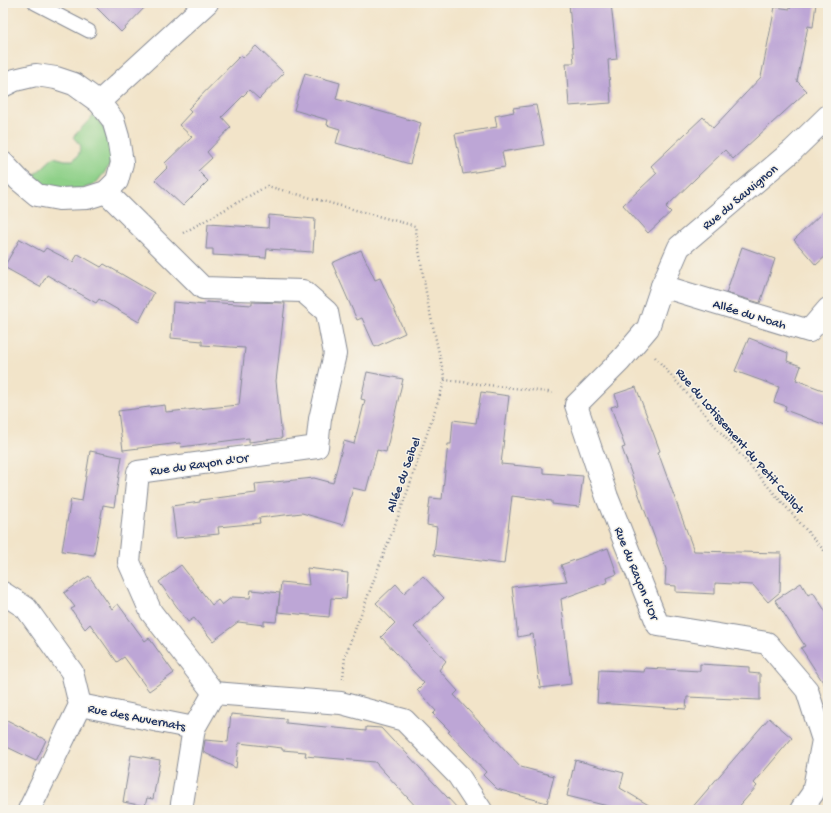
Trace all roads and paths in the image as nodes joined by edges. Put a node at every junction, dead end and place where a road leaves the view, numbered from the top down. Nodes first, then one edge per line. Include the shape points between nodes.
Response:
1 (35, 3) edge
2 (207, 3) edge
3 (89, 31) dead end
4 (3, 86) edge
5 (99, 102) junction
6 (828, 116) edge
7 (3, 163) edge
8 (106, 192) junction
9 (161, 245) junction
10 (662, 286) junction
11 (828, 309) edge
12 (639, 339) junction
13 (445, 380) junction
14 (576, 406) junction
15 (828, 555) edge
16 (3, 593) edge
17 (214, 693) junction
18 (341, 703) junction
19 (80, 705) junction
20 (194, 728) junction
21 (29, 810) edge
22 (181, 810) edge
23 (481, 810) edge
24 (801, 810) edge

1 - 3 lane
2 - 5 street
4 - 5 street via 36,75 56,78 74,84
5 - 8 street via 113,120 122,164 117,181
6 - 10 street, Rue du Sauvignon via 792,151 679,247
7 - 8 street via 37,195 66,199 87,198
8 - 9 street, Rue du Rayon d'Or
9 - 13 path via 267,186 415,226 428,304
9 - 17 street, Rue du Rayon d'Or via 203,288 304,291 326,312 335,354 320,419 317,447 138,472 129,562 151,612
10 - 11 street, Allée du Noah via 809,332
10 - 12 street via 648,328
12 - 14 street
12 - 15 path, Rue du Lotissement du Petit Caillot
13 - 14 path via 548,392
13 - 18 path, Allée du Seibel via 407,493 345,656
14 - 24 street, Rue du Rayon d'Or via 607,497 658,625 767,643 807,690 823,740 814,792
16 - 19 street, Rue des Auvernats via 26,608 72,672
17 - 18 street
17 - 20 street
18 - 23 street via 404,720 458,775
19 - 20 street, Rue des Auvernats
19 - 21 street, Rue des Auvernats
20 - 22 street

